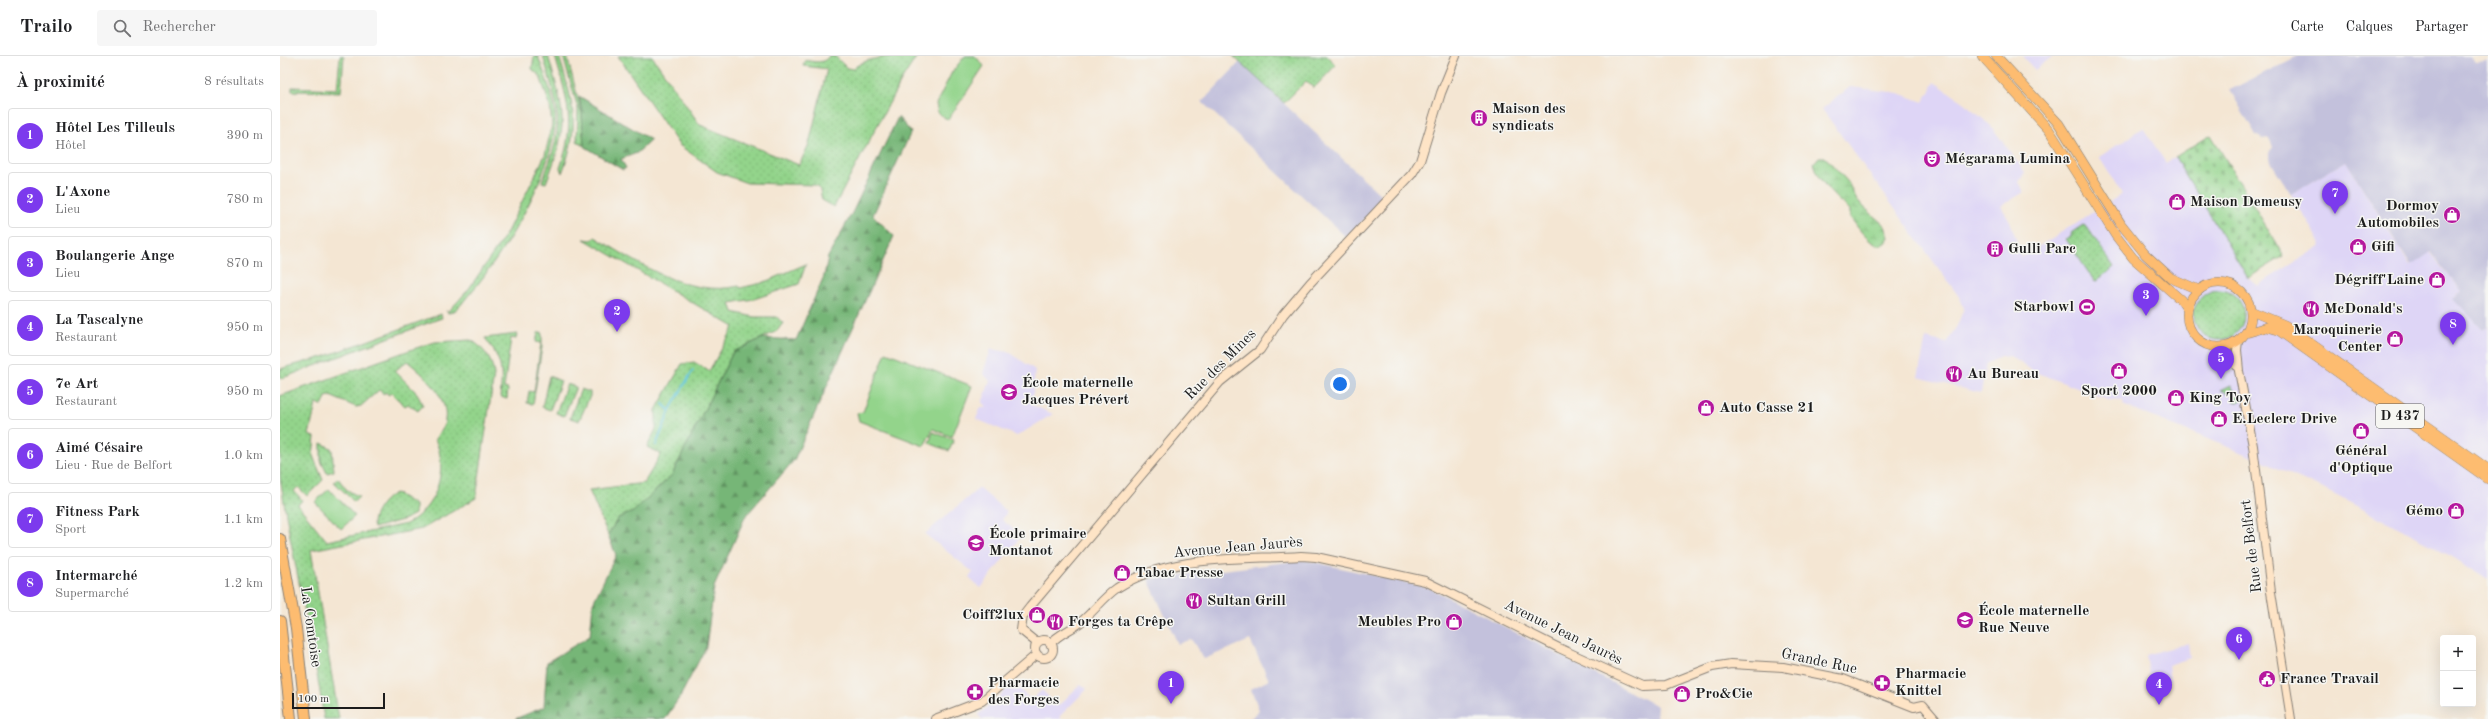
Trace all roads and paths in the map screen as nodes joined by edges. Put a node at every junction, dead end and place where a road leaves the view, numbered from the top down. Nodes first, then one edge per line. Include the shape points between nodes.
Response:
1 (1450, 56) edge
2 (1456, 56) edge
3 (1982, 56) edge
4 (1996, 56) edge
5 (1441, 93) junction
6 (2199, 290) junction
7 (2187, 309) junction
8 (2251, 311) junction
9 (2246, 333) junction
10 (2238, 341) junction
11 (2220, 348) junction
12 (2239, 371) junction
13 (2488, 469) edge
14 (2488, 479) edge
15 (280, 540) edge
16 (280, 621) edge
17 (1037, 643) junction
18 (1050, 644) junction
19 (1037, 654) junction
20 (1666, 685) joint
21 (291, 719) edge
22 (306, 719) edge
23 (935, 719) edge
24 (1935, 719) edge
25 (2291, 719) edge

1 - 5 street, Rue des Mines
2 - 5 street, Rue des Mines
3 - 7 main road via 2050,130 2116,236 2133,258 2181,300
4 - 6 main road via 2059,124 2121,224 2145,254 2171,278
5 - 17 street, Rue des Mines via 1420,161 1406,183 1308,285 1283,315 1260,350 1220,382 1023,616 1021,630
6 - 7 main road via 2189,302
6 - 8 main road via 2212,283 2228,284 2243,293
7 - 11 main road via 2187,324 2194,336 2204,344
8 - 9 main road via 2250,326
8 - 13 main road, D 437 via 2285,325
9 - 10 main road
9 - 14 main road, D 437 via 2256,328 2278,330
10 - 11 main road
10 - 12 street, Rue de Belfort
11 - 12 street, Rue de Belfort via 2228,353
12 - 25 street, Rue de Belfort via 2256,462 2271,592
15 - 22 highway, La Comtoise via 296,628
16 - 21 highway, La Comtoise
17 - 18 street via 1044,640
17 - 19 street
18 - 19 street via 1052,649 1048,656 1044,658
18 - 20 street, Avenue Jean Jaurès via 1055,637 1076,626 1118,588 1154,572 1192,563 1301,556 1425,581 1633,684 1651,687
19 - 23 street via 982,701
20 - 24 street, Grande Rue via 1712,667 1731,664 1796,669 1843,679 1914,707 1922,705

